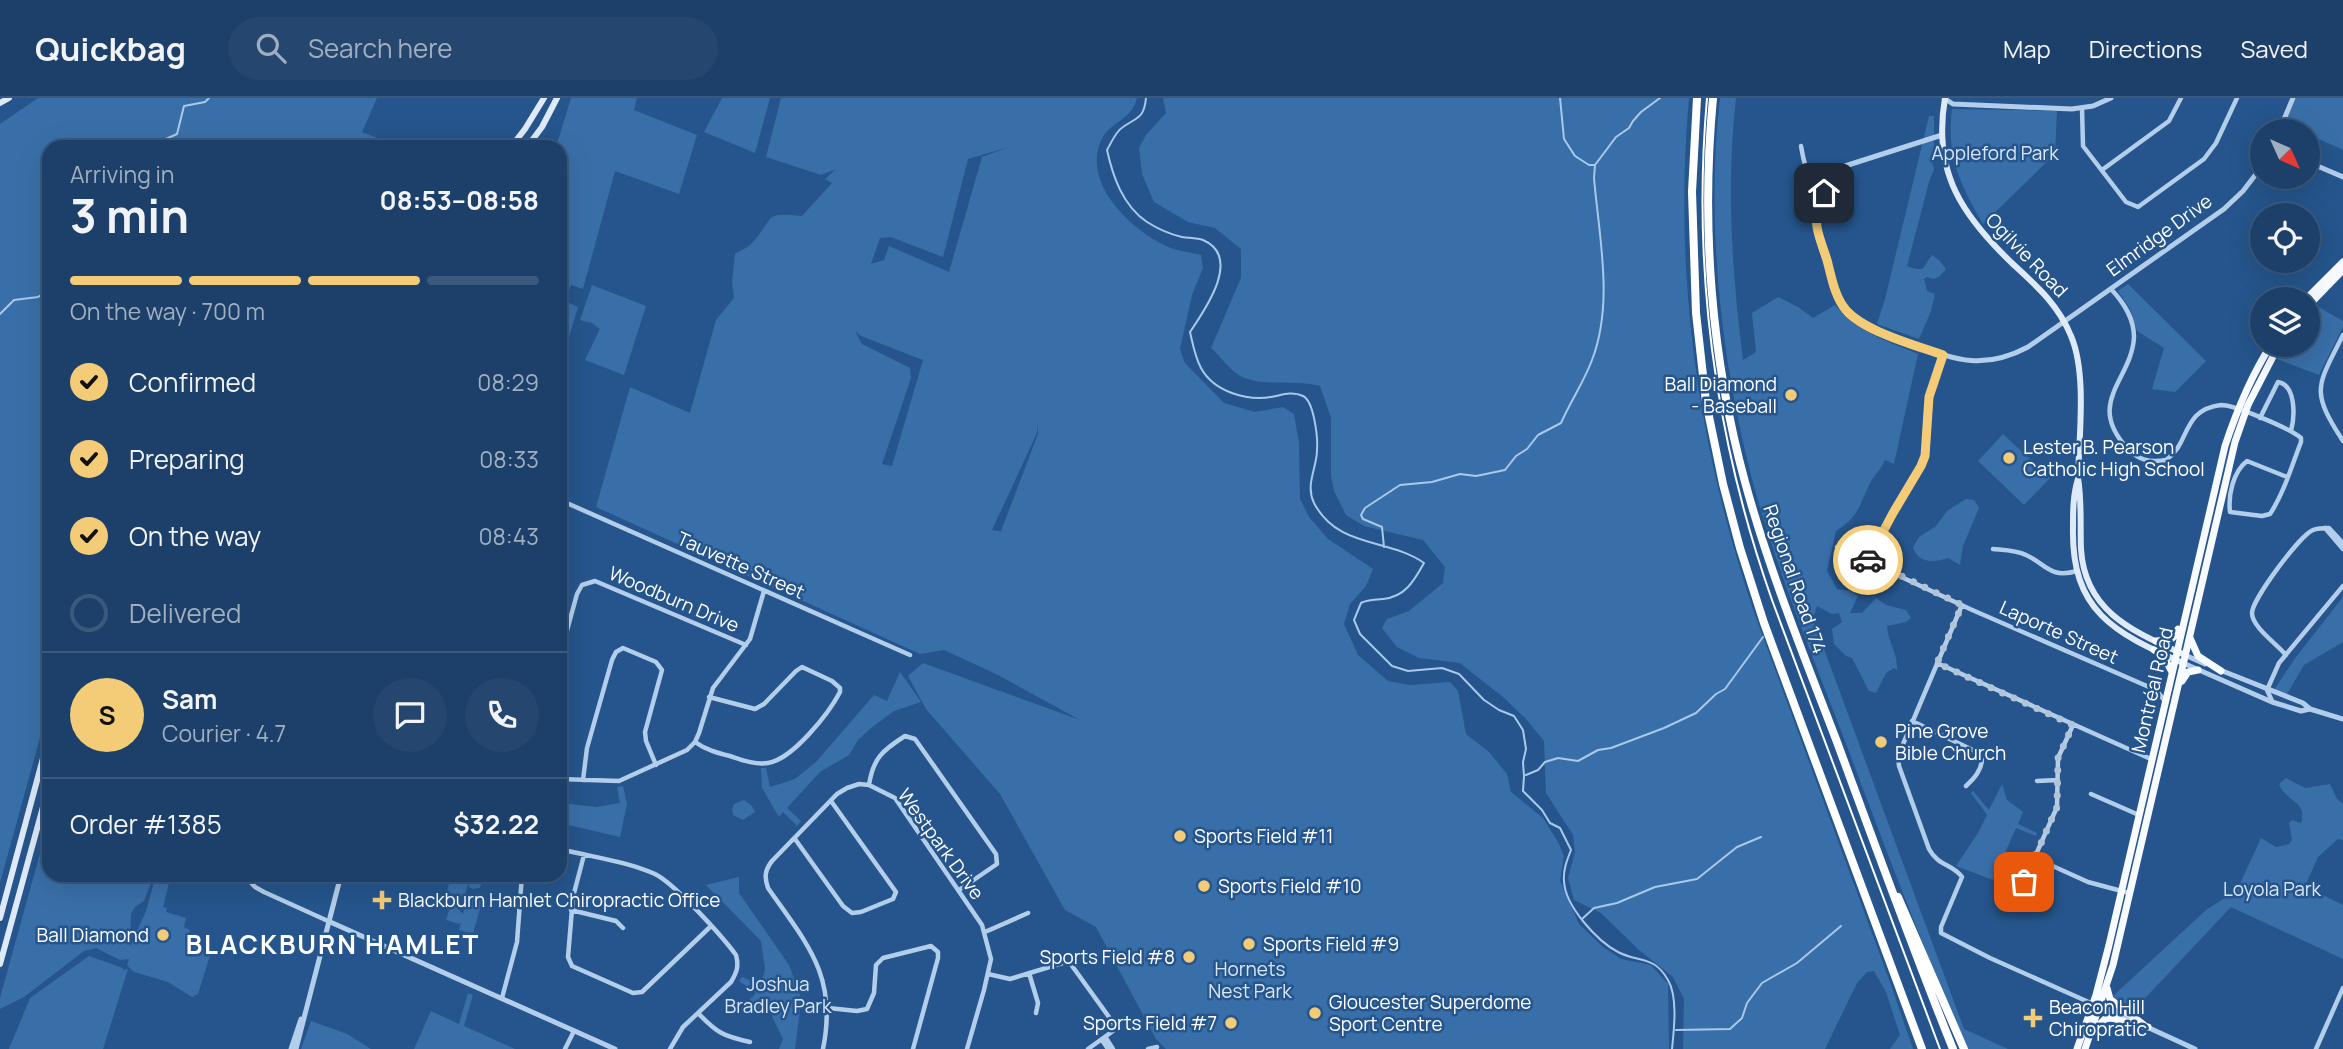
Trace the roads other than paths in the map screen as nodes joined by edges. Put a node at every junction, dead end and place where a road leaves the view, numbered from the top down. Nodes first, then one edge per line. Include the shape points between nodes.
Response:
1 (9, 98) edge
2 (544, 98) edge
3 (557, 98) edge
4 (1697, 98) edge
5 (1713, 98) edge
6 (2111, 98) edge
7 (2181, 98) edge
8 (2237, 98) edge
9 (2293, 98) edge
10 (1945, 99) edge
11 (0, 103) edge
12 (2082, 108) junction
13 (2284, 119) edge
14 (1942, 135) junction
15 (517, 140) edge
16 (532, 140) edge
17 (1801, 146) dead end
18 (2320, 167) edge
19 (2102, 170) junction
20 (2343, 177) edge
21 (2250, 184) edge
22 (1827, 187) junction
23 (2343, 262) edge
24 (2343, 270) edge
25 (2318, 287) edge
26 (2111, 289) junction
27 (2320, 294) edge
28 (2065, 322) junction
29 (2343, 335) edge
30 (1943, 355) junction
31 (2265, 357) edge
32 (2272, 357) edge
33 (2242, 410) junction
34 (2260, 418) junction
35 (2291, 431) junction
36 (2343, 441) edge
37 (2287, 477) junction
38 (2078, 478) junction
39 (567, 503) edge
40 (2324, 527) junction
41 (2343, 542) edge
42 (1837, 547) dead end
43 (1993, 549) dead end
44 (2343, 549) edge
45 (2202, 556) junction
46 (1868, 561) junction
47 (2077, 571) junction
48 (2343, 586) edge
49 (764, 591) junction
50 (2189, 602) junction
51 (1962, 605) junction
52 (567, 630) edge
53 (2189, 638) junction
54 (746, 645) junction
55 (2155, 645) junction
56 (2286, 654) junction
57 (910, 655) dead end
58 (2180, 657) junction
59 (1937, 663) junction
60 (2198, 670) junction
61 (2221, 671) junction
62 (2172, 673) junction
63 (2169, 687) junction
64 (2155, 690) junction
65 (2267, 690) junction
66 (2253, 694) junction
67 (709, 697) junction
68 (2272, 702) junction
69 (2169, 703) junction
70 (2310, 709) junction
71 (2343, 719) edge
72 (1912, 721) junction
73 (2073, 725) junction
74 (695, 742) junction
75 (42, 762) edge
76 (2156, 762) junction
77 (656, 765) junction
78 (567, 779) edge
79 (583, 780) junction
80 (2058, 780) junction
81 (2037, 781) dead end
82 (869, 785) junction
83 (1966, 786) dead end
84 (2091, 794) dead end
85 (831, 801) junction
86 (42, 811) edge
87 (2138, 815) junction
88 (795, 839) junction
89 (1876, 847) junction
90 (567, 851) edge
91 (583, 855) junction
92 (2035, 858) junction
93 (250, 882) edge
94 (339, 882) edge
95 (521, 882) edge
96 (960, 890) junction
97 (2125, 892) junction
98 (2015, 902) dead end
99 (572, 910) junction
100 (1028, 913) dead end
101 (0, 918) edge
102 (328, 920) junction
103 (710, 927) junction
104 (623, 928) dead end
105 (985, 932) junction
106 (0, 964) edge
107 (1029, 973) junction
108 (988, 974) junction
109 (2107, 985) junction
110 (2343, 988) edge
111 (502, 998) junction
112 (2096, 1005) junction
113 (828, 1008) junction
114 (698, 1013) junction
115 (1036, 1013) dead end
116 (2148, 1027) junction
117 (574, 1031) junction
118 (2090, 1035) junction
119 (1104, 1039) junction
120 (750, 1042) dead end
121 (1157, 1047) dead end
122 (293, 1049) edge
123 (565, 1049) edge
124 (615, 1049) edge
125 (670, 1049) edge
126 (823, 1049) edge
127 (913, 1049) edge
128 (967, 1049) edge
129 (1088, 1049) edge
130 (1111, 1049) edge
131 (1147, 1049) edge
132 (1920, 1049) edge
133 (1953, 1049) edge
134 (1964, 1049) edge
135 (2077, 1049) edge
136 (2085, 1049) edge
137 (2194, 1049) edge
138 (2316, 1049) edge

1 - 11 main road
2 - 15 main road
3 - 16 main road
4 - 132 highway, Regional Road 174 via 1692,201 1696,313 1704,391 1723,484 1764,623
5 - 89 highway, Regional Road 174 via 1708,209 1711,271 1733,432 1772,569
6 - 12 street
7 - 19 street via 2169,121
8 - 19 street via 2204,159 2138,207 2126,202
9 - 13 street
10 - 12 street via 1953,104
10 - 14 main road, Ogilvie Road
12 - 19 street via 2083,146
14 - 22 street via 1845,166
14 - 28 main road, Ogilvie Road via 1948,171 1970,219 2045,293
17 - 22 street via 1808,173
18 - 20 street
21 - 26 street, Elmridge Drive via 2224,209
22 - 30 street, Elmridge Drive via 1815,220 1842,306 1870,328
23 - 25 main road
24 - 27 main road
26 - 28 street, Elmridge Drive
26 - 33 street via 2127,310 2133,331 2133,347 2109,410 2130,452 2146,461 2166,460 2201,412 2217,406
28 - 30 street, Elmridge Drive via 2004,358 1970,361
28 - 38 main road, Ogilvie Road via 2080,369
29 - 36 street via 2322,377 2320,395
30 - 46 street via 1929,397 1925,456
31 - 33 main road, Montréal Road
32 - 33 main road, Montréal Road
33 - 34 street
33 - 45 main road, Montréal Road
34 - 35 street
34 - 35 street via 2277,383 2285,383 2291,394
35 - 37 street via 2301,442
37 - 37 street via 2247,461 2231,490 2230,512 2270,514
38 - 47 main road, Ogilvie Road via 2073,536
38 - 55 main road, Ogilvie Road via 2081,551 2089,582 2115,618
39 - 49 street, Tauvette Street
40 - 41 street
40 - 44 street
40 - 56 street via 2312,530 2294,545 2253,606 2254,622
42 - 46 street, Laporte Street
43 - 47 street via 2027,555 2059,574
45 - 50 main road, Montréal Road
45 - 53 main road, Montréal Road
46 - 51 street, Laporte Street
47 - 55 main road, Ogilvie Road via 2101,615 2122,634
48 - 56 street
49 - 54 street
49 - 57 street, Tauvette Street
50 - 55 main road via 2174,638
50 - 58 main road, Montréal Road
51 - 59 street
51 - 64 street, Laporte Street
52 - 54 street, Woodburn Drive via 582,585 595,581
53 - 58 main road, Montréal Road
53 - 61 main road via 2198,656
54 - 67 street
55 - 58 main road, Ogilvie Road
55 - 62 main road
56 - 65 street
58 - 60 street, Ogilvie Road
58 - 61 street, Ogilvie Road
58 - 62 main road, Montréal Road
58 - 69 main road, Montréal Road
59 - 72 street
59 - 73 street
60 - 66 street, Ogilvie Road
60 - 69 main road via 2185,674 2178,697
61 - 65 street, Ogilvie Road
62 - 63 main road, Montréal Road
63 - 64 street
63 - 69 main road, Montréal Road
64 - 69 street, Laporte Street
65 - 66 street
65 - 68 street
65 - 70 street, Ogilvie Road
66 - 68 street, Ogilvie Road
67 - 74 street
67 - 74 street via 755,709 802,667 840,688 829,710 781,758 751,762
68 - 70 street, Ogilvie Road via 2301,711
69 - 76 main road, Montréal Road
70 - 71 street, Ogilvie Road
72 - 83 street via 1981,754 1975,778
72 - 112 street via 1900,747 1899,766 1934,858 1962,877 1941,933
73 - 76 street
73 - 80 street via 2058,758
74 - 77 street
75 - 101 main road
76 - 87 main road, Montréal Road
76 - 97 main road, Montréal Road
77 - 79 street via 619,781
77 - 79 street via 645,732 662,670 656,662 623,648 612,660 587,748
78 - 79 street
80 - 81 street
80 - 92 street via 2057,807
82 - 85 street, Westpark Drive via 847,788
82 - 96 street, Westpark Drive via 895,798
82 - 96 street via 875,761 884,751 905,736 915,738 996,854 997,864
84 - 87 street
85 - 88 street, Westpark Drive
85 - 88 street via 896,892 893,899 852,912
86 - 106 main road
87 - 97 main road, Montréal Road
88 - 113 street, Westpark Drive via 766,869 764,879 812,950
89 - 133 highway, Regional Road 174
89 - 134 highway
90 - 91 street
91 - 99 street
91 - 103 street via 659,877
92 - 97 street via 2088,882
92 - 98 street
93 - 102 street
94 - 102 street
95 - 111 street via 517,942
96 - 105 street, Westpark Drive
97 - 109 main road, Montréal Road
97 - 112 main road, Montréal Road
99 - 103 street via 568,957 572,966 633,993 650,986
99 - 104 street via 616,921
100 - 105 street
102 - 111 street
102 - 122 street
103 - 114 street via 736,954 739,964 731,982
105 - 108 street, Westpark Drive via 991,953
107 - 108 street via 1010,979
107 - 115 street via 1038,1003
107 - 119 street via 1070,963 1114,1024
108 - 128 street, Westpark Drive
109 - 112 main road, Montréal Road
109 - 116 main road via 2110,999
110 - 138 street
111 - 117 street
112 - 116 street
112 - 118 main road, Montréal Road
112 - 135 main road, Montréal Road
113 - 126 street, Westpark Drive
113 - 127 street via 867,1009 874,993 876,965 883,958 931,946 938,958
114 - 120 street via 714,1030
114 - 125 street
116 - 118 main road via 2108,1018
116 - 137 street
117 - 123 street
117 - 124 street
118 - 136 main road, Montréal Road
119 - 129 street
119 - 130 street
121 - 131 street

